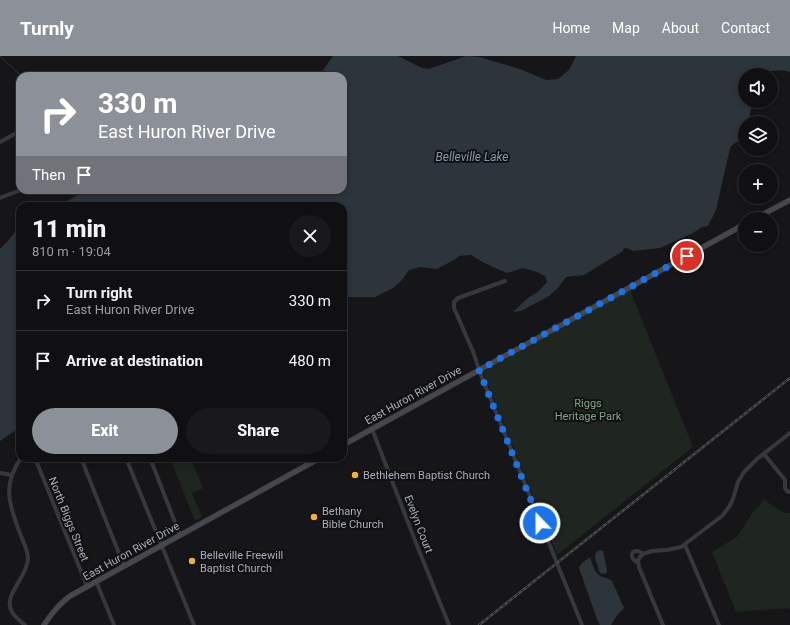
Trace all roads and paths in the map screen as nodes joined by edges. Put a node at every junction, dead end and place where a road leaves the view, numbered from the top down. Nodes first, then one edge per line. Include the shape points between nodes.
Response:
1 (16, 133) edge
2 (0, 142) edge
3 (16, 192) edge
4 (0, 198) edge
5 (790, 200) edge
6 (767, 212) edge
7 (738, 228) edge
8 (505, 281) dead end
9 (479, 370) junction
10 (372, 429) junction
11 (790, 433) edge
12 (347, 443) edge
13 (764, 454) junction
14 (18, 462) edge
15 (37, 462) edge
16 (83, 462) edge
17 (128, 462) edge
18 (152, 462) edge
19 (313, 462) edge
20 (0, 473) edge
21 (12, 475) junction
22 (785, 480) junction
23 (790, 482) edge
24 (790, 492) edge
25 (180, 535) junction
26 (162, 545) junction
27 (685, 545) junction
28 (643, 554) junction
29 (638, 563) junction
30 (124, 566) junction
31 (96, 581) junction
32 (87, 586) junction
33 (25, 625) edge
34 (44, 625) edge
35 (114, 625) edge
36 (194, 625) edge
37 (449, 625) edge
38 (582, 625) edge
39 (663, 625) edge
40 (719, 625) edge

1 - 2 street
3 - 4 street
5 - 6 main road
7 - 9 main road, East Huron River Drive
8 - 9 street via 458,298 454,302 454,308
9 - 10 main road, East Huron River Drive
9 - 38 street
10 - 12 main road, East Huron River Drive
10 - 37 street, Evelyn Court
11 - 13 street
13 - 22 street
13 - 27 street via 744,472 733,499 722,516
14 - 21 street
15 - 32 street, North Biggs Street
16 - 30 street
17 - 26 street
18 - 25 street
19 - 25 main road, East Huron River Drive
20 - 21 street
21 - 33 street via 9,490 12,513 26,547 28,559 9,604 12,613
22 - 23 street
22 - 24 street via 787,491
25 - 26 main road, East Huron River Drive
26 - 30 main road, East Huron River Drive
26 - 36 street
27 - 28 street
27 - 40 street
28 - 29 street
28 - 29 street via 640,551 633,552 631,557
29 - 39 street
30 - 31 main road, East Huron River Drive
31 - 32 main road, East Huron River Drive
31 - 35 street
32 - 34 main road, East Huron River Drive via 63,601

